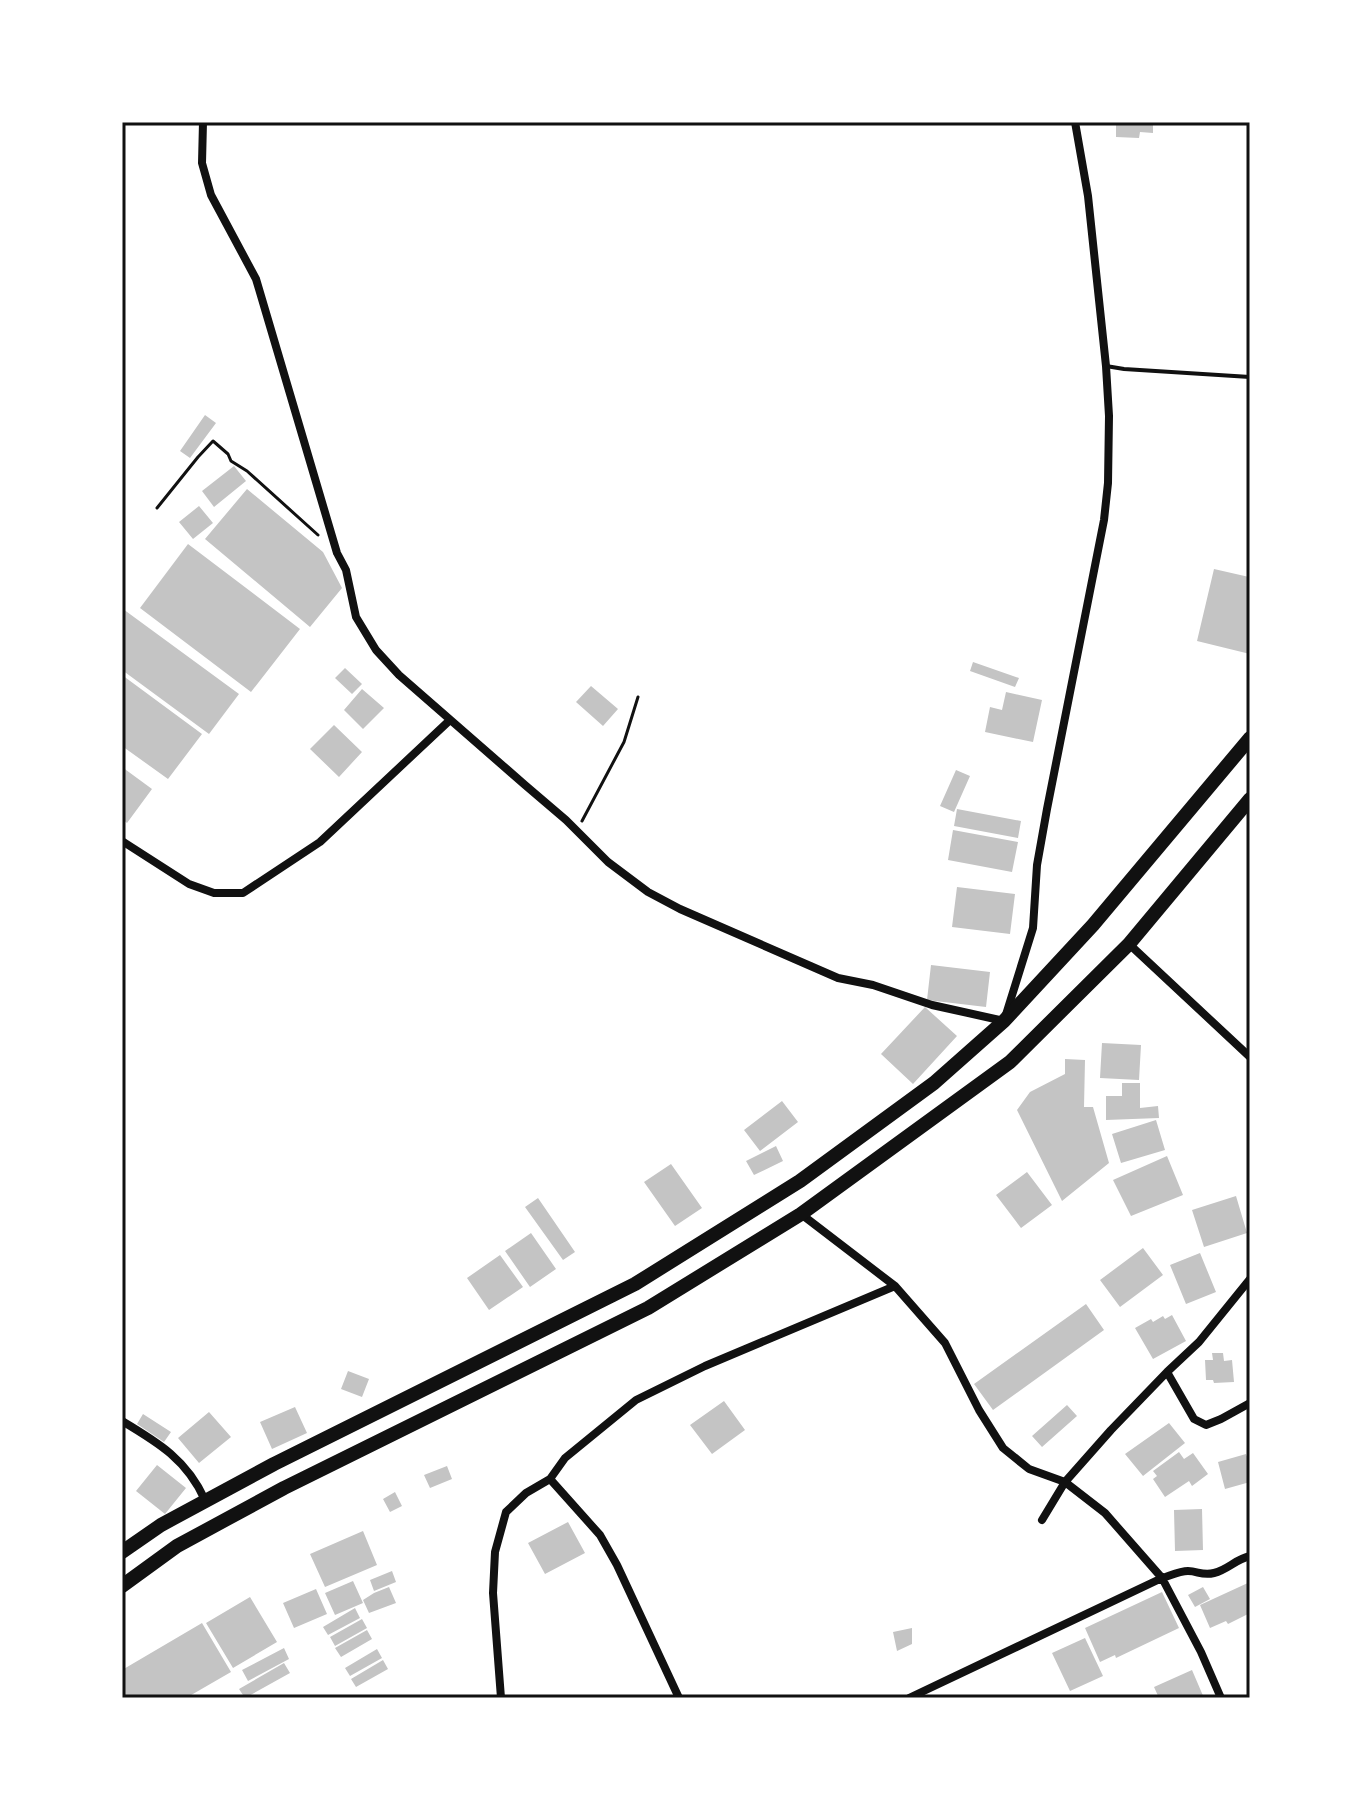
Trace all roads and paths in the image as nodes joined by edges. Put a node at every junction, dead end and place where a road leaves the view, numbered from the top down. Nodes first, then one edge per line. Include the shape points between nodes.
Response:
1 (203, 122) edge
2 (1075, 122) edge
3 (1106, 366) junction
4 (1250, 377) edge
5 (157, 508) dead end
6 (337, 553) junction
7 (638, 697) dead end
8 (450, 720) junction
9 (1250, 738) edge
10 (1250, 799) edge
11 (577, 831) junction
12 (122, 841) edge
13 (1129, 944) junction
14 (1004, 1021) junction
15 (1250, 1057) edge
16 (801, 1214) junction
17 (1250, 1279) edge
18 (895, 1286) junction
19 (1167, 1372) junction
20 (1250, 1403) edge
21 (122, 1421) edge
22 (550, 1479) junction
23 (1065, 1482) junction
24 (205, 1500) junction
25 (1042, 1520) dead end
26 (122, 1552) edge
27 (1250, 1556) edge
28 (1162, 1578) junction
29 (122, 1586) edge
30 (501, 1698) edge
31 (679, 1698) edge
32 (909, 1698) edge
33 (1221, 1698) edge

1 - 6 street via 202,163 211,195 256,279
2 - 3 street
3 - 4 lane
3 - 14 street via 1104,520 1037,865 1033,928
5 - 6 path via 213,441
6 - 8 street via 356,617 376,650
7 - 11 path via 624,742
8 - 11 street
8 - 12 street via 320,842 243,893 214,893 189,884
9 - 14 highway via 1093,925
10 - 13 highway
11 - 14 street via 648,892 692,915 838,978
13 - 15 street
13 - 16 highway via 1010,1062
14 - 24 highway via 934,1083 812,1172 635,1284
16 - 18 street
16 - 29 highway via 648,1308 284,1488 177,1546
17 - 19 street
18 - 22 street via 636,1400 565,1458
18 - 23 street via 945,1343 1003,1448 1029,1469
19 - 20 street via 1194,1419 1206,1425
19 - 23 street
21 - 24 street via 187,1468
22 - 30 street via 506,1512 495,1552
22 - 31 street via 600,1535
23 - 25 street
23 - 28 street via 1105,1513
24 - 26 highway
27 - 28 street via 1214,1573 1187,1571
28 - 32 street
28 - 33 street

